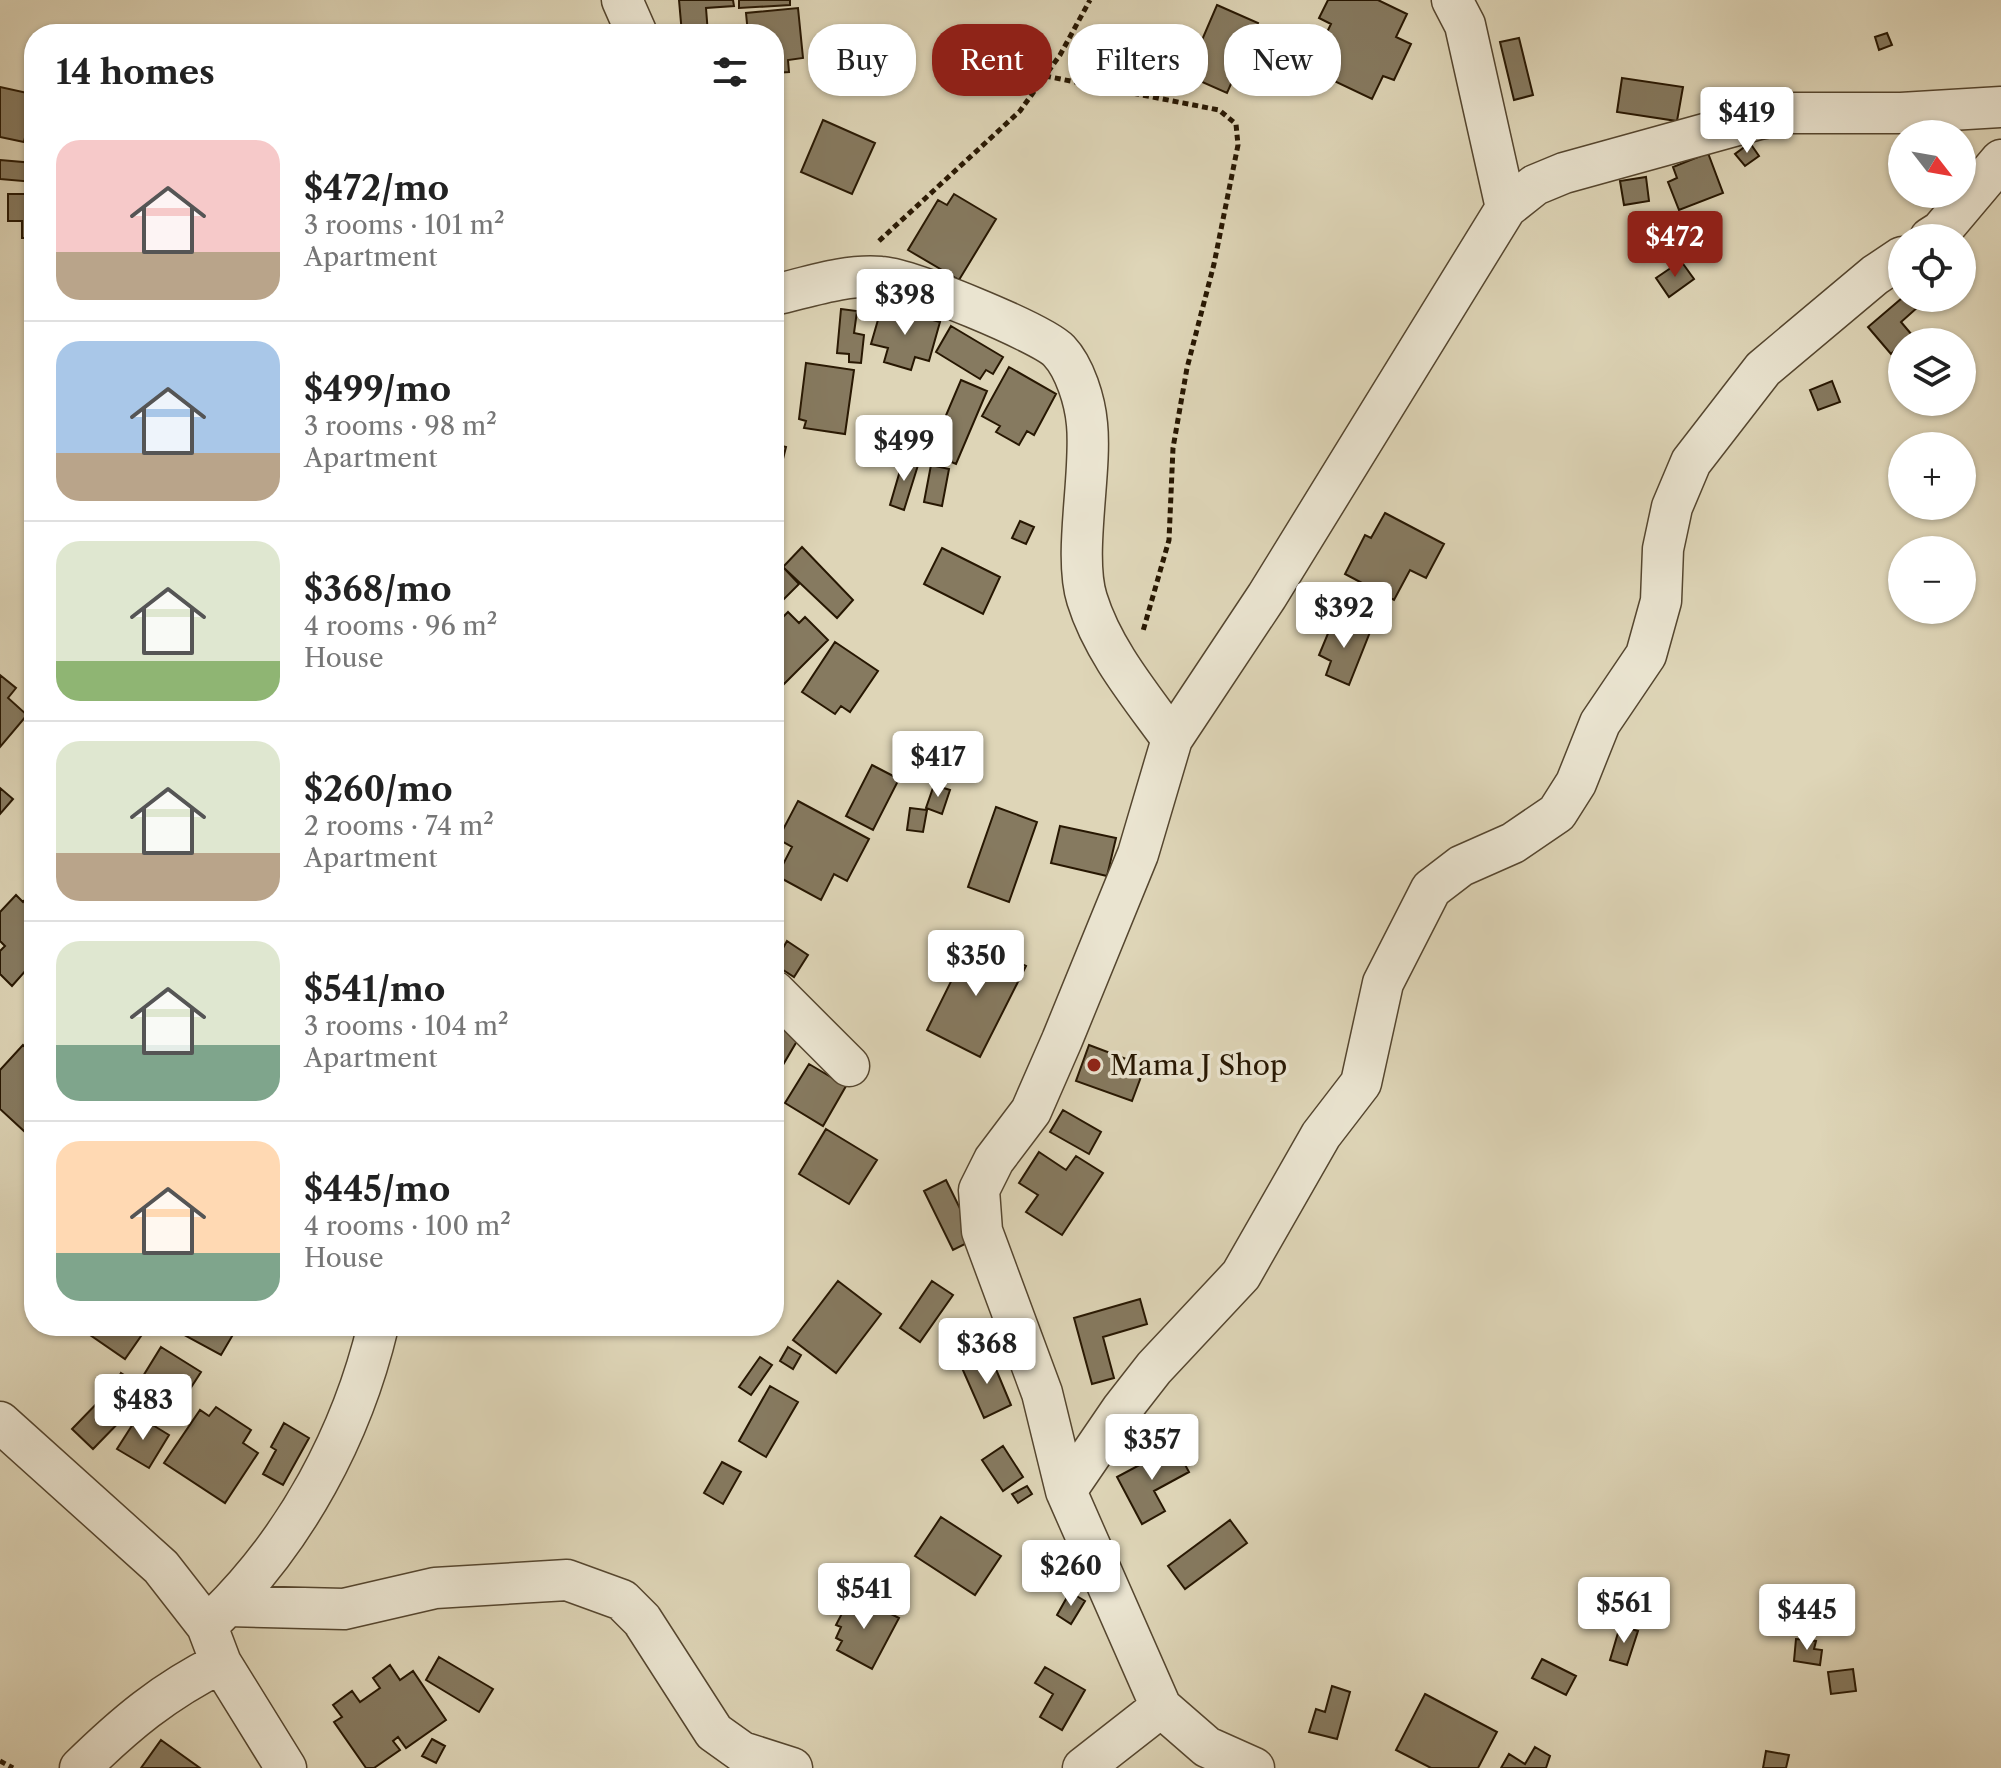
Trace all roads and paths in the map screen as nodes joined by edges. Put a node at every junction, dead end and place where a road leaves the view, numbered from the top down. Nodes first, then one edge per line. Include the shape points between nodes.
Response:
1 (622, 0) edge
2 (1090, 0) edge
3 (1452, 0) edge
4 (633, 24) edge
5 (1052, 64) edge
6 (1052, 77) edge
7 (1031, 96) edge
8 (2001, 107) edge
9 (2001, 160) edge
10 (1506, 208) junction
11 (1947, 224) edge
12 (1888, 266) edge
13 (852, 277) junction
14 (784, 293) edge
15 (1122, 671) junction
16 (1172, 739) junction
17 (784, 1001) edge
18 (849, 1066) dead end
19 (375, 1336) edge
20 (0, 1422) edge
21 (1066, 1491) junction
22 (217, 1616) junction
23 (221, 1663) junction
24 (1161, 1707) junction
25 (0, 1761) edge
26 (13, 1768) edge
27 (80, 1768) edge
28 (286, 1768) edge
29 (792, 1768) edge
30 (1083, 1768) edge
31 (1254, 1768) edge

1 - 4 street
2 - 5 path
3 - 10 street via 1465,25
6 - 15 path via 1219,110 1236,124 1238,145 1173,448 1169,540 1143,630
7 - 13 path via 881,238
8 - 10 street via 1791,113 1759,119 1564,173 1535,185
9 - 11 street
10 - 16 street via 1389,402
12 - 21 street via 1763,369 1691,462 1672,507 1663,549 1661,601 1646,655 1600,723 1576,783 1557,813 1513,843 1461,866 1431,889 1383,983 1361,1083 1321,1135 1241,1275 1146,1378
13 - 14 street
13 - 15 street via 907,282 1038,335 1071,367 1087,422 1087,599
15 - 16 street
16 - 21 street via 1138,854 1062,1040 1031,1111 979,1190 982,1231 1042,1393
17 - 18 street
19 - 22 street via 347,1423 307,1503 248,1586
20 - 22 street
21 - 24 street
22 - 23 street
22 - 29 street via 344,1609 435,1588 567,1580 622,1600 642,1620 714,1732 742,1752
23 - 27 street via 145,1708
23 - 28 street
24 - 30 street
24 - 31 street via 1207,1747
25 - 26 path

